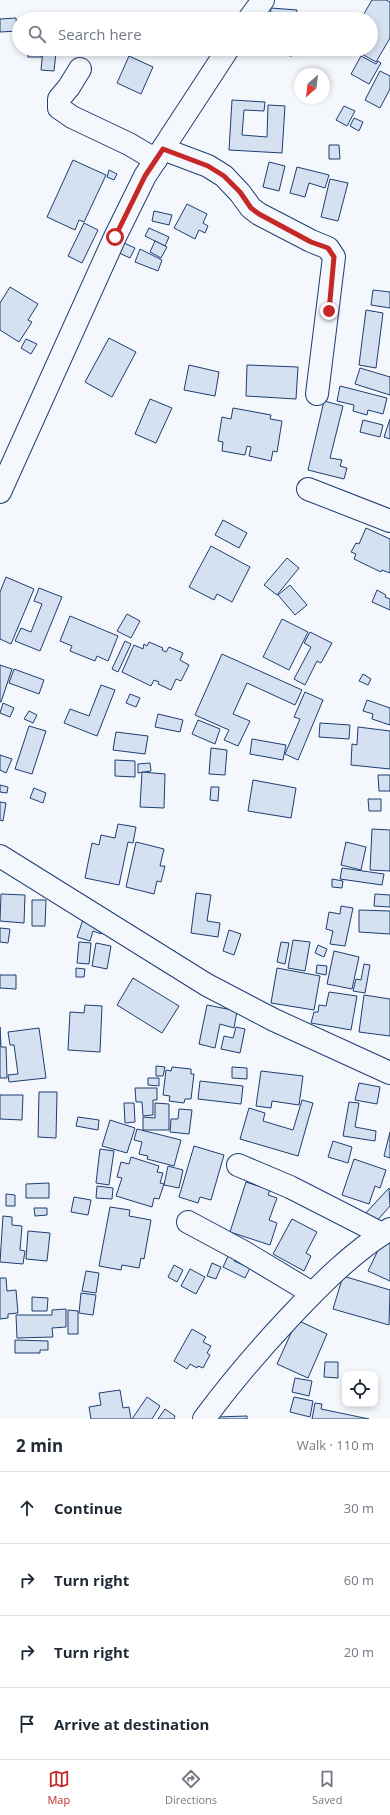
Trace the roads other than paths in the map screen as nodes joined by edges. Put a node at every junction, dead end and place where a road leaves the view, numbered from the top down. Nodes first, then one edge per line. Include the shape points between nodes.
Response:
1 (263, 0) edge
2 (254, 12) edge
3 (223, 56) edge
4 (80, 69) dead end
5 (159, 155) junction
6 (317, 394) dead end
7 (308, 489) dead end
8 (0, 492) edge
9 (390, 521) edge
10 (0, 856) edge
11 (390, 1074) edge
12 (238, 1165) dead end
13 (188, 1222) dead end
14 (386, 1231) edge
15 (312, 1293) junction
16 (204, 1419) edge

1 - 2 street
3 - 5 street
4 - 5 street via 59,99 59,108 72,117 129,144
5 - 6 street via 208,166 224,176 259,214 311,242 328,248 334,257
5 - 8 street via 145,176 115,237
7 - 9 street
10 - 11 street via 213,988 274,1020
12 - 14 street
13 - 15 street
14 - 15 street via 338,1268
15 - 16 street via 250,1361

